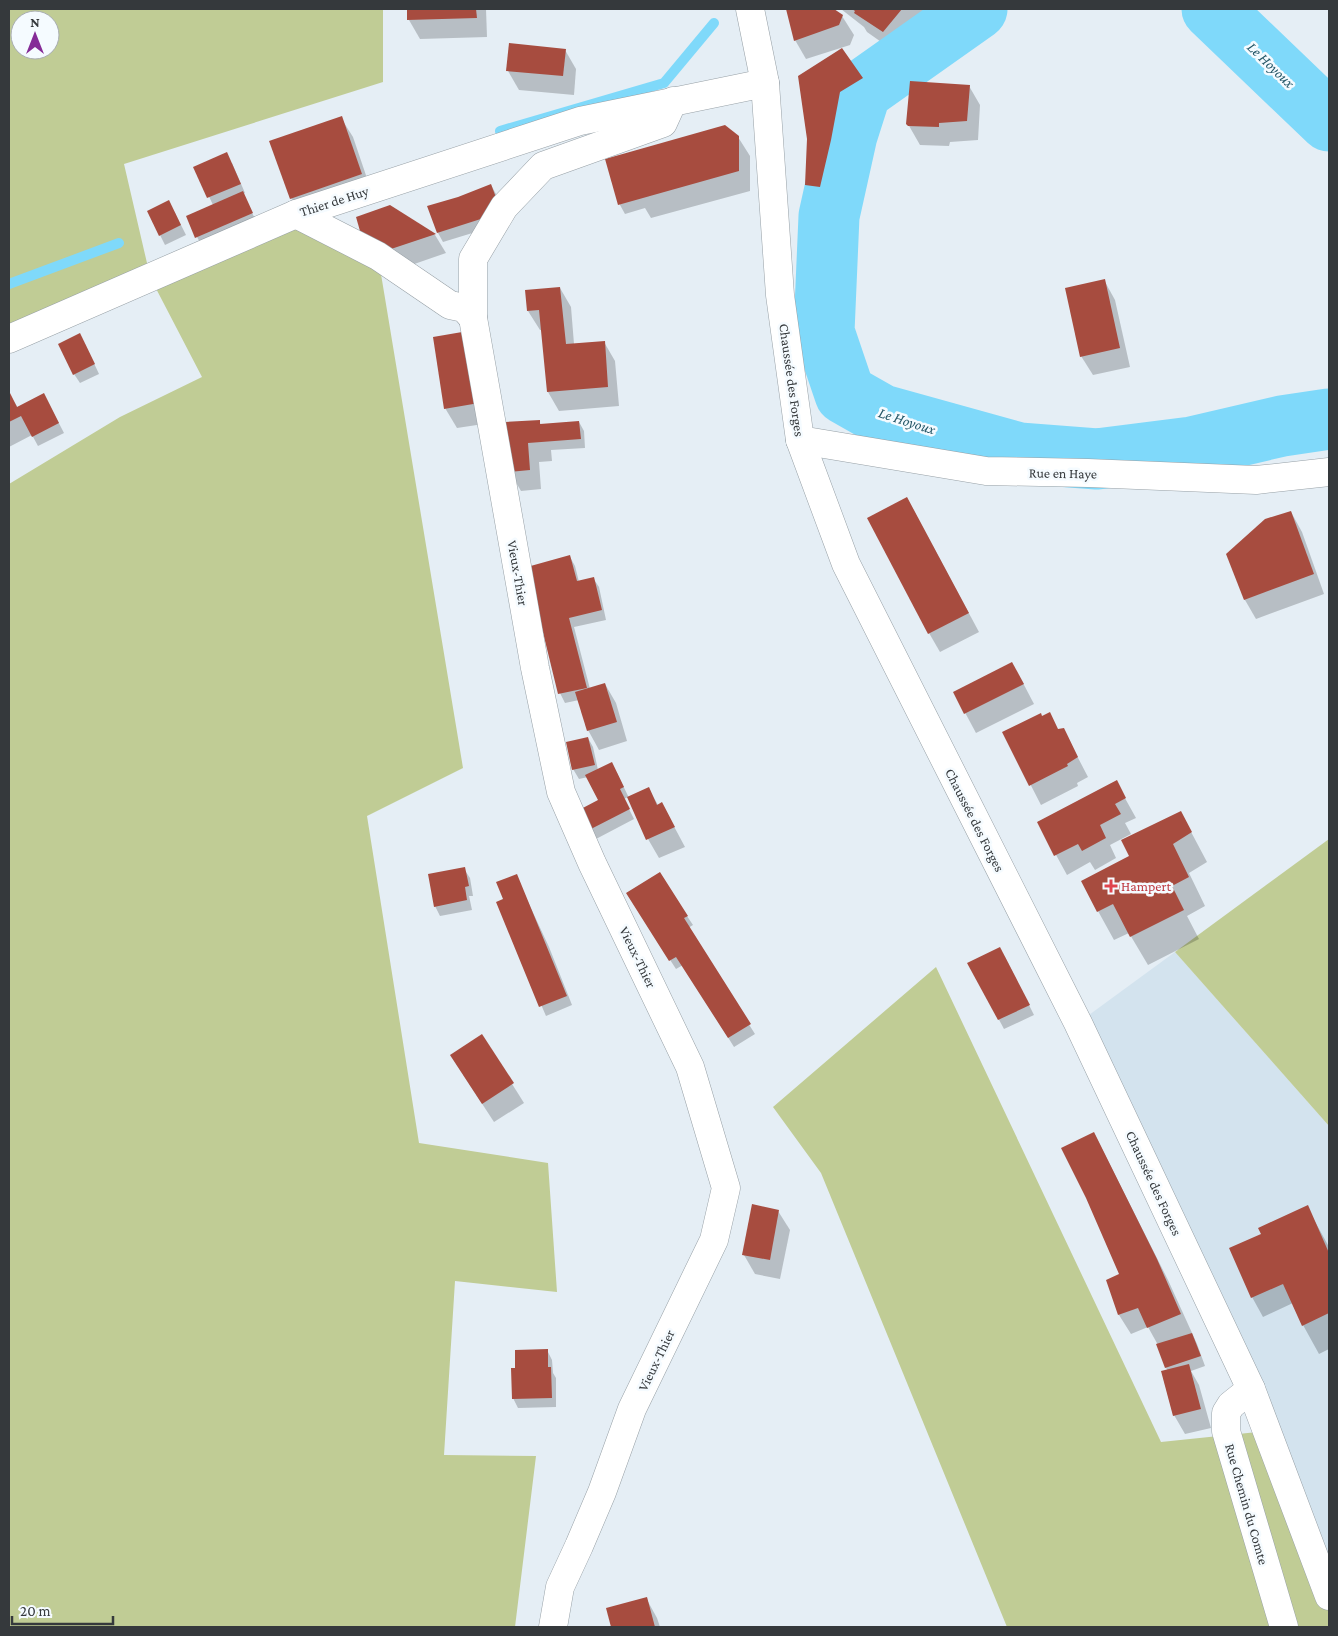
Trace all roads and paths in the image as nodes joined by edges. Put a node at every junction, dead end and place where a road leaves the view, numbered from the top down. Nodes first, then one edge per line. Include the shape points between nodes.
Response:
1 (750, 9) edge
2 (765, 83) junction
3 (673, 101) junction
4 (296, 214) junction
5 (473, 318) junction
6 (9, 339) edge
7 (800, 440) junction
8 (1329, 472) edge
9 (1252, 1389) junction
10 (1329, 1596) edge
11 (554, 1627) edge
12 (1284, 1627) edge

1 - 2 street, Chaussée des Forges
2 - 3 street, Thier de Huy
2 - 7 street, Chaussée des Forges via 780,295
3 - 4 street, Thier de Huy via 580,121
3 - 5 street, Vieux-Thier via 663,123 543,166 504,207 473,259
4 - 5 street via 378,256 450,305 464,308
4 - 6 street, Thier de Huy
5 - 11 street, Vieux-Thier via 535,668 561,792 690,1067 726,1188 714,1240 632,1409 602,1492 560,1587
7 - 8 street, Rue en Haye via 986,471 1256,480
7 - 9 street, Chaussée des Forges via 846,564 1078,1023
9 - 10 street, Chaussée des Forges
9 - 12 street, Rue Chemin du Comte via 1226,1413 1226,1431

